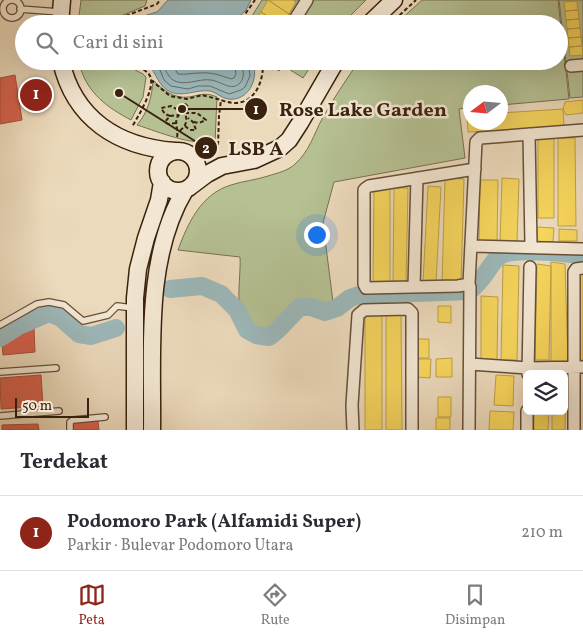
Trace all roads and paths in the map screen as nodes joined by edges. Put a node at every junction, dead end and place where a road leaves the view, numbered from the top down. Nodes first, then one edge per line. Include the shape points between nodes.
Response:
1 (160, 0) edge
2 (255, 0) edge
3 (307, 0) edge
4 (394, 0) edge
5 (416, 0) edge
6 (2, 8) edge
7 (20, 9) junction
8 (61, 12) edge
9 (17, 15) edge
10 (128, 15) edge
11 (244, 15) edge
12 (298, 15) edge
13 (378, 15) edge
14 (400, 15) edge
15 (15, 16) edge
16 (583, 64) edge
17 (571, 66) dead end
18 (64, 70) edge
19 (142, 70) edge
20 (263, 70) edge
21 (337, 70) edge
22 (151, 80) junction
23 (221, 100) junction
24 (182, 113) junction
25 (170, 116) junction
26 (186, 117) junction
27 (193, 122) junction
28 (176, 123) junction
29 (185, 126) junction
30 (132, 127) dead end
31 (583, 130) edge
32 (178, 132) junction
33 (529, 134) junction
34 (218, 145) dead end
35 (142, 147) junction
36 (180, 148) junction
37 (222, 166) junction
38 (475, 169) junction
39 (417, 178) junction
40 (161, 179) junction
41 (188, 188) junction
42 (155, 214) junction
43 (171, 220) junction
44 (471, 246) junction
45 (531, 246) junction
46 (583, 249) edge
47 (530, 267) dead end
48 (583, 268) edge
49 (414, 287) junction
50 (470, 289) junction
51 (135, 309) junction
52 (0, 325) edge
53 (135, 336) junction
54 (153, 337) junction
55 (470, 364) junction
56 (56, 368) dead end
57 (579, 368) edge
58 (523, 370) edge
59 (528, 370) edge
60 (545, 370) edge
61 (0, 372) edge
62 (59, 412) dead end
63 (527, 415) edge
64 (0, 416) edge
65 (105, 417) dead end
66 (70, 430) edge
67 (135, 430) edge
68 (152, 430) edge
69 (352, 430) edge
70 (412, 430) edge
71 (469, 430) edge
72 (527, 430) edge
73 (574, 430) edge

1 - 10 path
2 - 11 path
3 - 12 street
4 - 13 street
5 - 14 path
6 - 7 lane via 12,0
6 - 15 lane via 6,15
7 - 8 lane
7 - 9 lane
16 - 17 street
18 - 35 street via 74,97 96,123
19 - 22 path
20 - 23 path via 259,89 249,99 236,103
21 - 37 street via 289,140 280,148 254,160
22 - 23 path via 170,96 187,98 202,95
22 - 30 path via 145,105
23 - 34 path
24 - 25 path
24 - 25 path via 171,106 160,109
24 - 26 path
24 - 27 path via 197,112 206,120
24 - 28 path
25 - 28 path via 165,123
26 - 27 path
26 - 29 path
27 - 29 path via 195,130
28 - 32 path
29 - 32 path
31 - 33 street
32 - 36 path
33 - 38 street via 478,139
33 - 45 street
35 - 36 street
35 - 40 street
36 - 37 street
36 - 40 street via 160,163
36 - 41 street via 193,158 198,169 198,176
37 - 41 street
38 - 39 street
38 - 44 street
39 - 49 street
39 - 49 street via 369,186 364,190 366,288
40 - 41 street via 172,190
40 - 42 street
41 - 43 street
42 - 43 street via 167,210
42 - 51 street via 138,269
43 - 54 street via 156,275
44 - 45 street
44 - 50 street
45 - 46 street
47 - 59 street
48 - 57 street via 574,272
49 - 50 street via 458,286
50 - 55 street
51 - 52 lane via 117,306 104,316 83,321 64,305 43,302
51 - 53 street
53 - 54 street
53 - 67 street
54 - 68 street
55 - 58 street
55 - 71 street
56 - 61 lane
57 - 60 street
57 - 73 street
62 - 64 lane
63 - 72 street
65 - 66 lane via 73,420
69 - 70 street via 358,315 364,310 408,309 412,313

